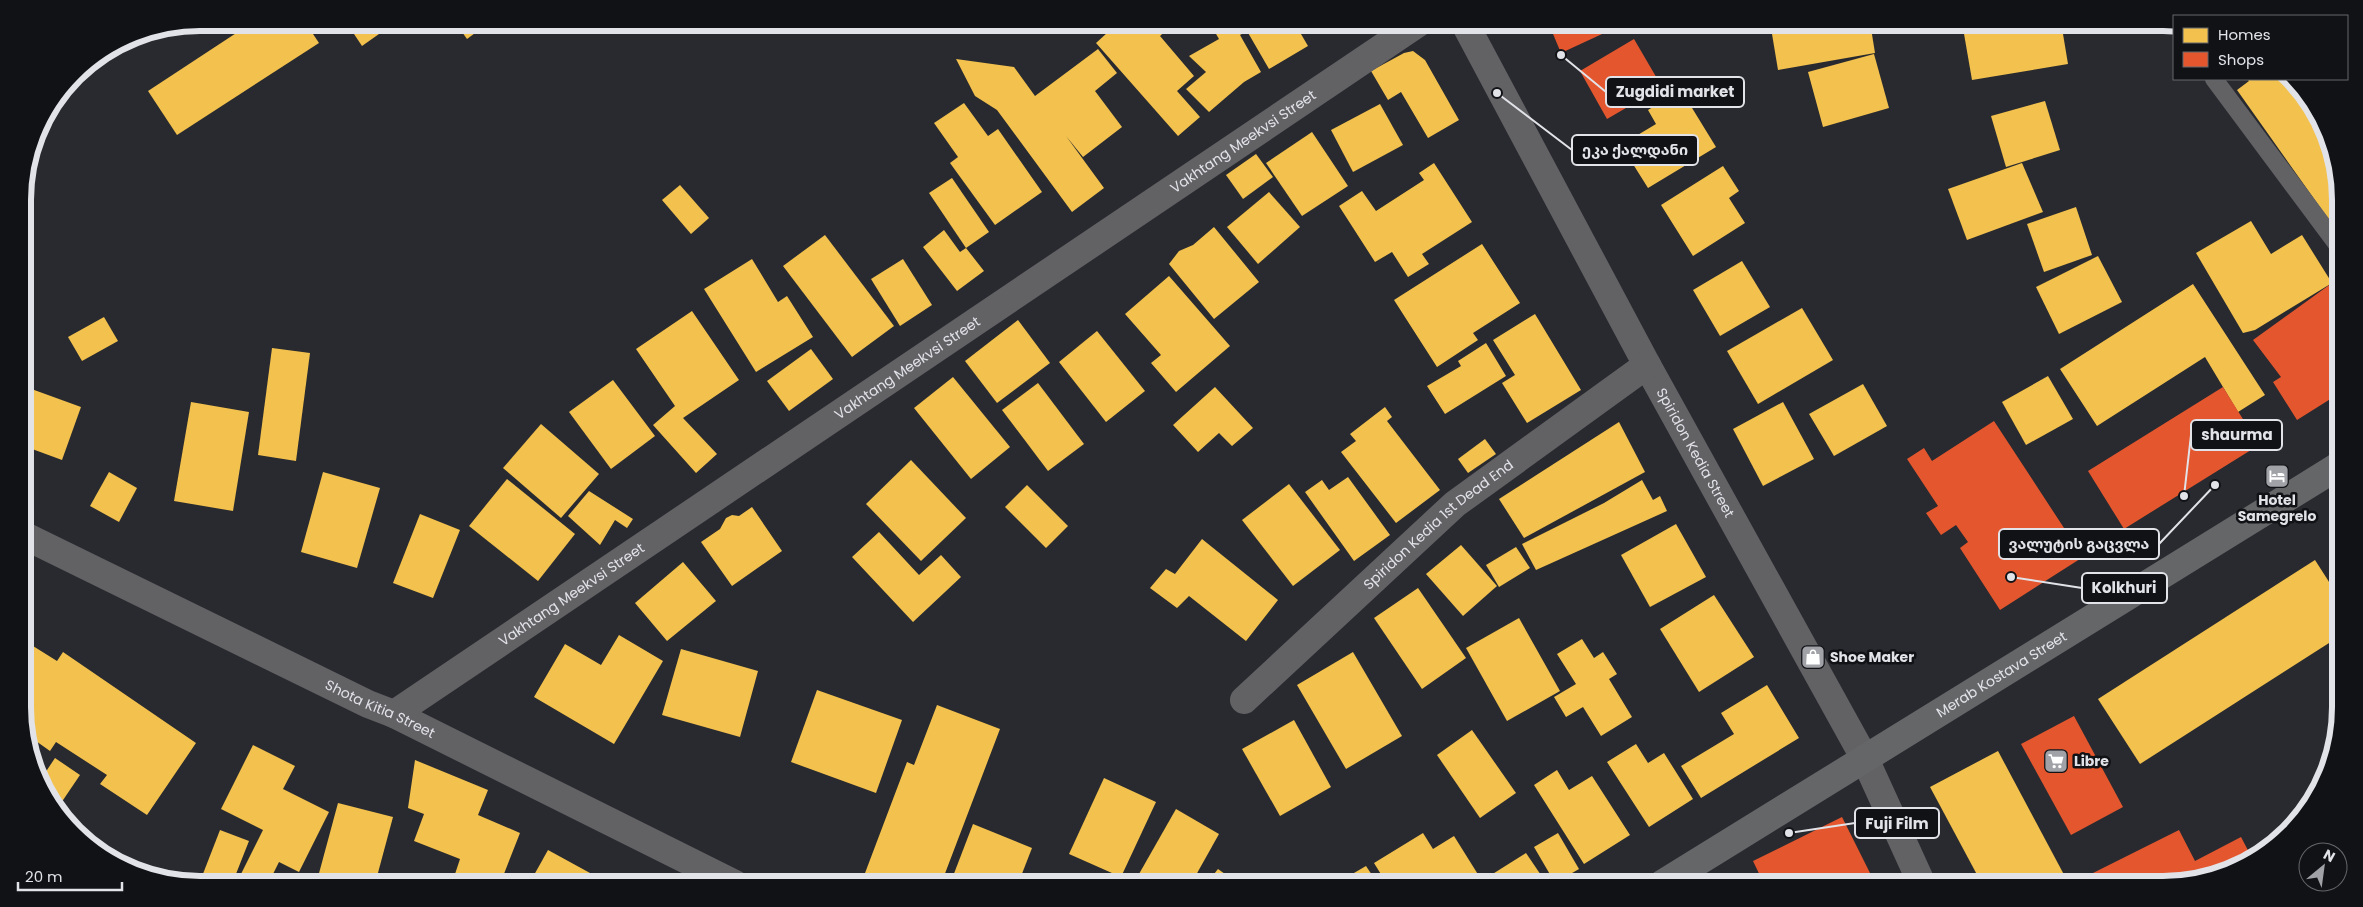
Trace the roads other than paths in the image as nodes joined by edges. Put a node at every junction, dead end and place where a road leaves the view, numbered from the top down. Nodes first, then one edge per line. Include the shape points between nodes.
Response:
1 (1407, 31) edge
2 (1469, 31) edge
3 (2215, 80) edge
4 (2332, 238) edge
5 (1647, 365) junction
6 (2332, 470) edge
7 (31, 539) edge
8 (1244, 700) dead end
9 (394, 714) junction
10 (1866, 759) junction
11 (1676, 875) edge
12 (1918, 875) edge
13 (718, 876) edge

1 - 9 street, Vakhtang Meekvsi Street
2 - 5 street, Spiridon Kedia Street
3 - 4 lane
5 - 8 street, Spiridon Kedia 1st Dead End via 1455,504
5 - 10 street, Spiridon Kedia Street
6 - 10 main road, Merab Kostava Street
7 - 9 street, Shota Kitia Street
9 - 13 street, Shota Kitia Street
10 - 11 main road, Merab Kostava Street
10 - 12 street, Spiridon Kedia Street

